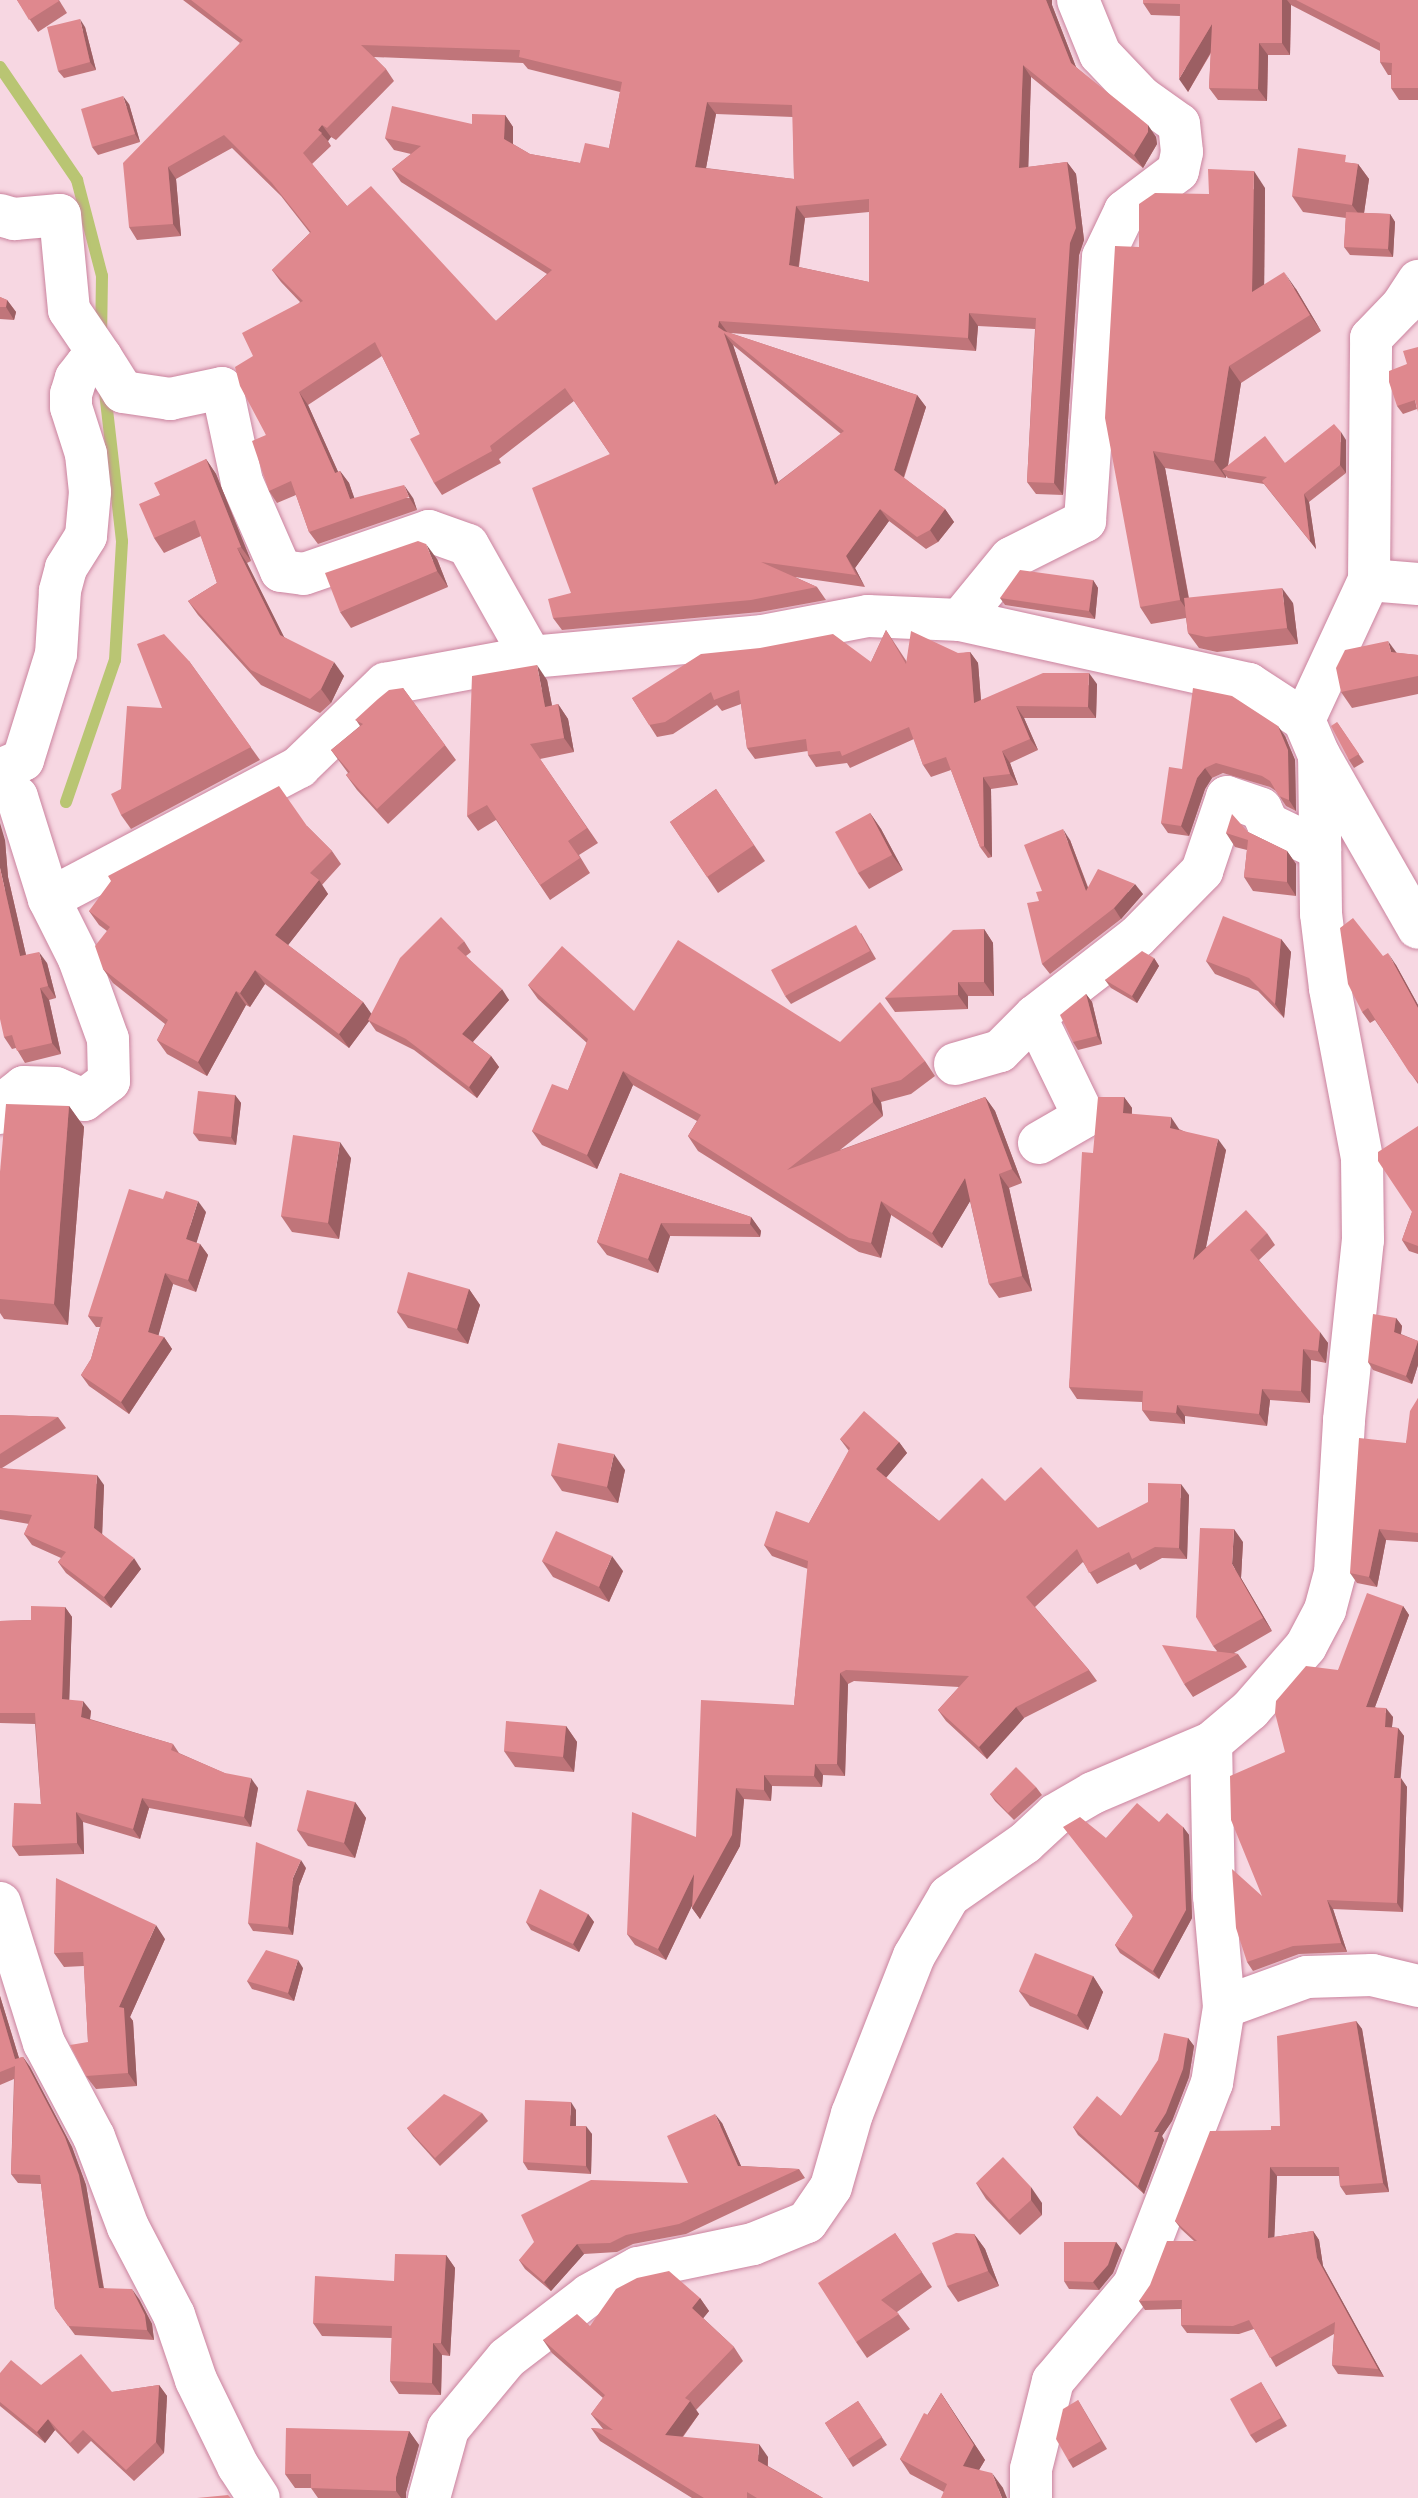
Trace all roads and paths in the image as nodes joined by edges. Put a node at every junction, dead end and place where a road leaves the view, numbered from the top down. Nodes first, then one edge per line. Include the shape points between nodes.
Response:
1 (1078, 0) edge
2 (1112, 0) edge
3 (1100, 54) junction
4 (0, 215) edge
5 (1418, 281) edge
6 (101, 357) junction
7 (1369, 580) junction
8 (1418, 584) edge
9 (960, 620) junction
10 (531, 657) junction
11 (1312, 738) junction
12 (0, 770) edge
13 (0, 786) edge
14 (1320, 849) junction
15 (49, 899) junction
16 (1418, 928) edge
17 (1035, 1016) junction
18 (955, 1064) dead end
19 (8, 1096) edge
20 (1039, 1143) dead end
21 (1211, 1743) junction
22 (0, 1903) edge
23 (1418, 1986) edge
24 (1224, 2007) junction
25 (259, 2498) edge
26 (429, 2498) edge
27 (1031, 2498) edge

1 - 3 street
2 - 3 street
3 - 9 street via 1141,97 1179,124 1178,171 1125,211 1103,257 1085,521 1011,558
4 - 6 street via 60,215 69,310
5 - 7 street via 1371,338
6 - 10 street via 123,392 170,399 222,388 242,482 281,571 304,574 429,531 468,545
6 - 12 street via 87,364 71,394 86,454 86,536 66,568 56,654 23,760
7 - 8 street
7 - 11 street
9 - 10 street via 868,616 763,636
9 - 11 street via 1249,684
10 - 15 street via 385,684 299,767
11 - 14 street
11 - 16 street
13 - 15 street via 17,797
14 - 17 street via 1268,824 1261,809 1227,797 1202,871 1137,937
14 - 21 street via 1330,988 1362,1158 1363,1240 1335,1573 1325,1610 1306,1646 1250,1710
15 - 19 street via 79,959 108,1039 109,1081 84,1100 56,1088
17 - 18 street via 1000,1051
17 - 20 street via 1084,1117
21 - 24 street via 1214,1896
21 - 26 street via 1093,1793 1055,1815 1025,1843 949,1896 914,1956 852,2114 831,2187 807,2222 753,2244 638,2268 589,2295 507,2358 448,2429
22 - 25 street via 44,2043 94,2137 128,2227 174,2315 196,2380
23 - 24 street via 1372,1975 1307,1977
24 - 27 street via 1212,2083 1134,2285 1053,2381 1031,2469

